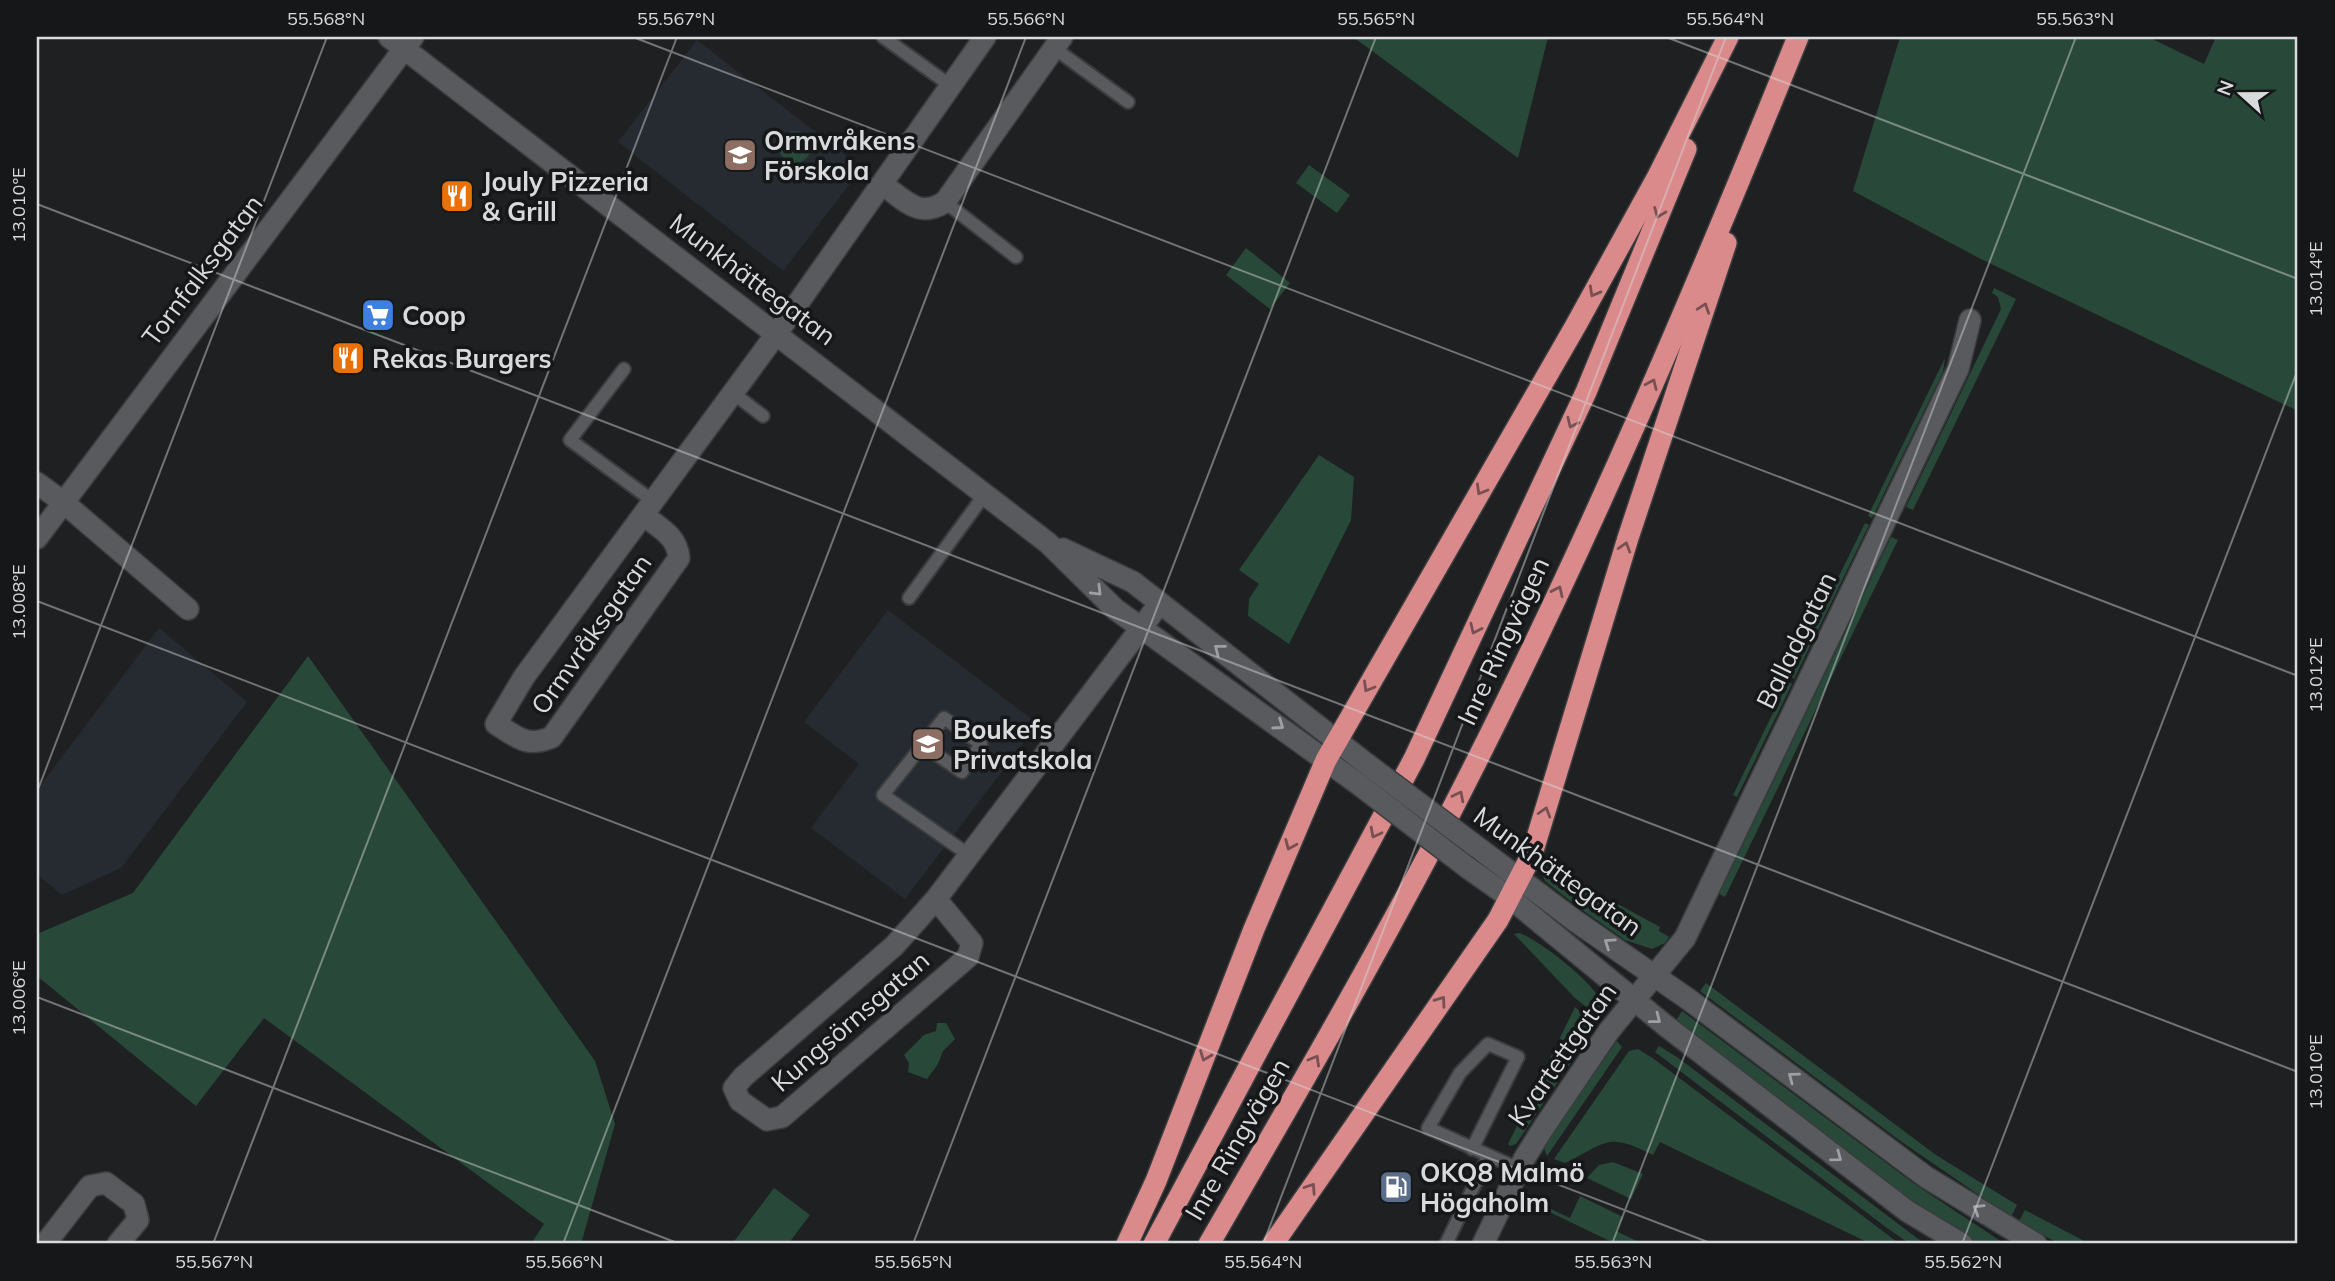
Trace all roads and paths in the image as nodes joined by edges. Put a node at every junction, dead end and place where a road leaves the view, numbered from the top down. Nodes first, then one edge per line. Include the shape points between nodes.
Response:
1 (883, 37) edge
2 (985, 37) edge
3 (1730, 37) edge
4 (1798, 37) edge
5 (402, 41) edge
6 (1058, 42) edge
7 (1787, 66) junction
8 (951, 86) junction
9 (1128, 102) dead end
10 (882, 184) junction
11 (946, 202) junction
12 (1016, 257) dead end
13 (1970, 320) dead end
14 (777, 333) junction
15 (624, 369) dead end
16 (733, 393) junction
17 (764, 415) dead end
18 (37, 483) edge
19 (985, 494) junction
20 (64, 502) junction
21 (648, 508) junction
22 (37, 538) edge
23 (1048, 543) junction
24 (909, 598) dead end
25 (1160, 603) junction
26 (188, 609) dead end
27 (1142, 627) junction
28 (1337, 741) junction
29 (923, 745) junction
30 (1326, 760) junction
31 (1362, 774) junction
32 (969, 855) junction
33 (1520, 879) junction
34 (1509, 897) junction
35 (936, 899) junction
36 (1654, 974) junction
37 (1633, 1001) junction
38 (1472, 1149) junction
39 (1488, 1157) junction
40 (1519, 1169) junction
41 (45, 1244) edge
42 (118, 1244) edge
43 (1127, 1244) edge
44 (1154, 1244) edge
45 (1209, 1244) edge
46 (1273, 1244) edge
47 (1446, 1244) edge
48 (1483, 1244) edge
49 (1962, 1244) edge
50 (2036, 1244) edge

1 - 8 lane
2 - 8 street, Ormvråksgatan
3 -> 28 highway via 1589,302
3 -> 44 highway, Inre Ringvägen via 1586,392 1414,759
4 - 7 highway, Inre Ringvägen
5 - 14 street, Munkhättegatan
5 - 20 street, Tornfalksgatan
6 - 9 lane
6 - 11 street
33 -> 7 highway via 1532,854 1671,405
45 -> 7 highway, Inre Ringvägen via 1381,944 1510,694 1671,340
8 - 10 street, Ormvråksgatan
10 - 11 street via 921,210
10 - 14 street, Ormvråksgatan
11 - 12 lane
13 - 36 street, Balladgatan via 1958,369 1685,938
14 - 16 street, Ormvråksgatan
14 - 19 street, Munkhättegatan
15 - 21 lane via 570,440
16 - 17 lane
16 - 21 street, Ormvråksgatan
18 - 20 street
19 - 23 street, Munkhättegatan
19 - 24 lane
20 - 22 street, Tornfalksgatan
20 - 26 street
21 - 21 street, Ormvråksgatan via 678,545 679,558 552,737 526,743 496,724 524,677
23 - 25 street, Munkhättegatan via 1133,582
23 -> 27 street, Munkhättegatan via 1115,609
25 - 27 street, Kungsörnsgatan
28 -> 25 street, Munkhättegatan
27 -> 30 street, Munkhättegatan
27 - 32 street, Kungsörnsgatan
28 - 30 highway
28 - 31 street, Munkhättegatan
29 - 29 lane via 944,718 981,744 962,772
29 - 32 lane via 883,795
30 - 31 street, Munkhättegatan
30 -> 43 highway
31 - 33 street, Munkhättegatan, bridge
31 - 34 street, Munkhättegatan, bridge via 1468,868
32 - 35 street, Kungsörnsgatan
33 - 34 highway
36 -> 33 street, Munkhättegatan
34 - 37 street, Munkhättegatan
46 -> 34 highway via 1499,920
35 - 35 street, Kungsörnsgatan via 894,946 743,1077 734,1088 740,1101 767,1120 782,1117 968,957 972,943
36 - 37 street, Kvartettgatan
50 -> 36 street, Munkhättegatan via 1926,1177
37 - 40 street, Kvartettgatan via 1550,1117
37 -> 49 street, Munkhättegatan via 1907,1211
38 - 38 lane via 1428,1128 1460,1073 1488,1044 1518,1057
38 - 39 lane
39 - 40 lane
39 - 47 lane
40 - 48 street, Kvartettgatan
41 - 42 street via 90,1186 106,1183 134,1204 138,1220

